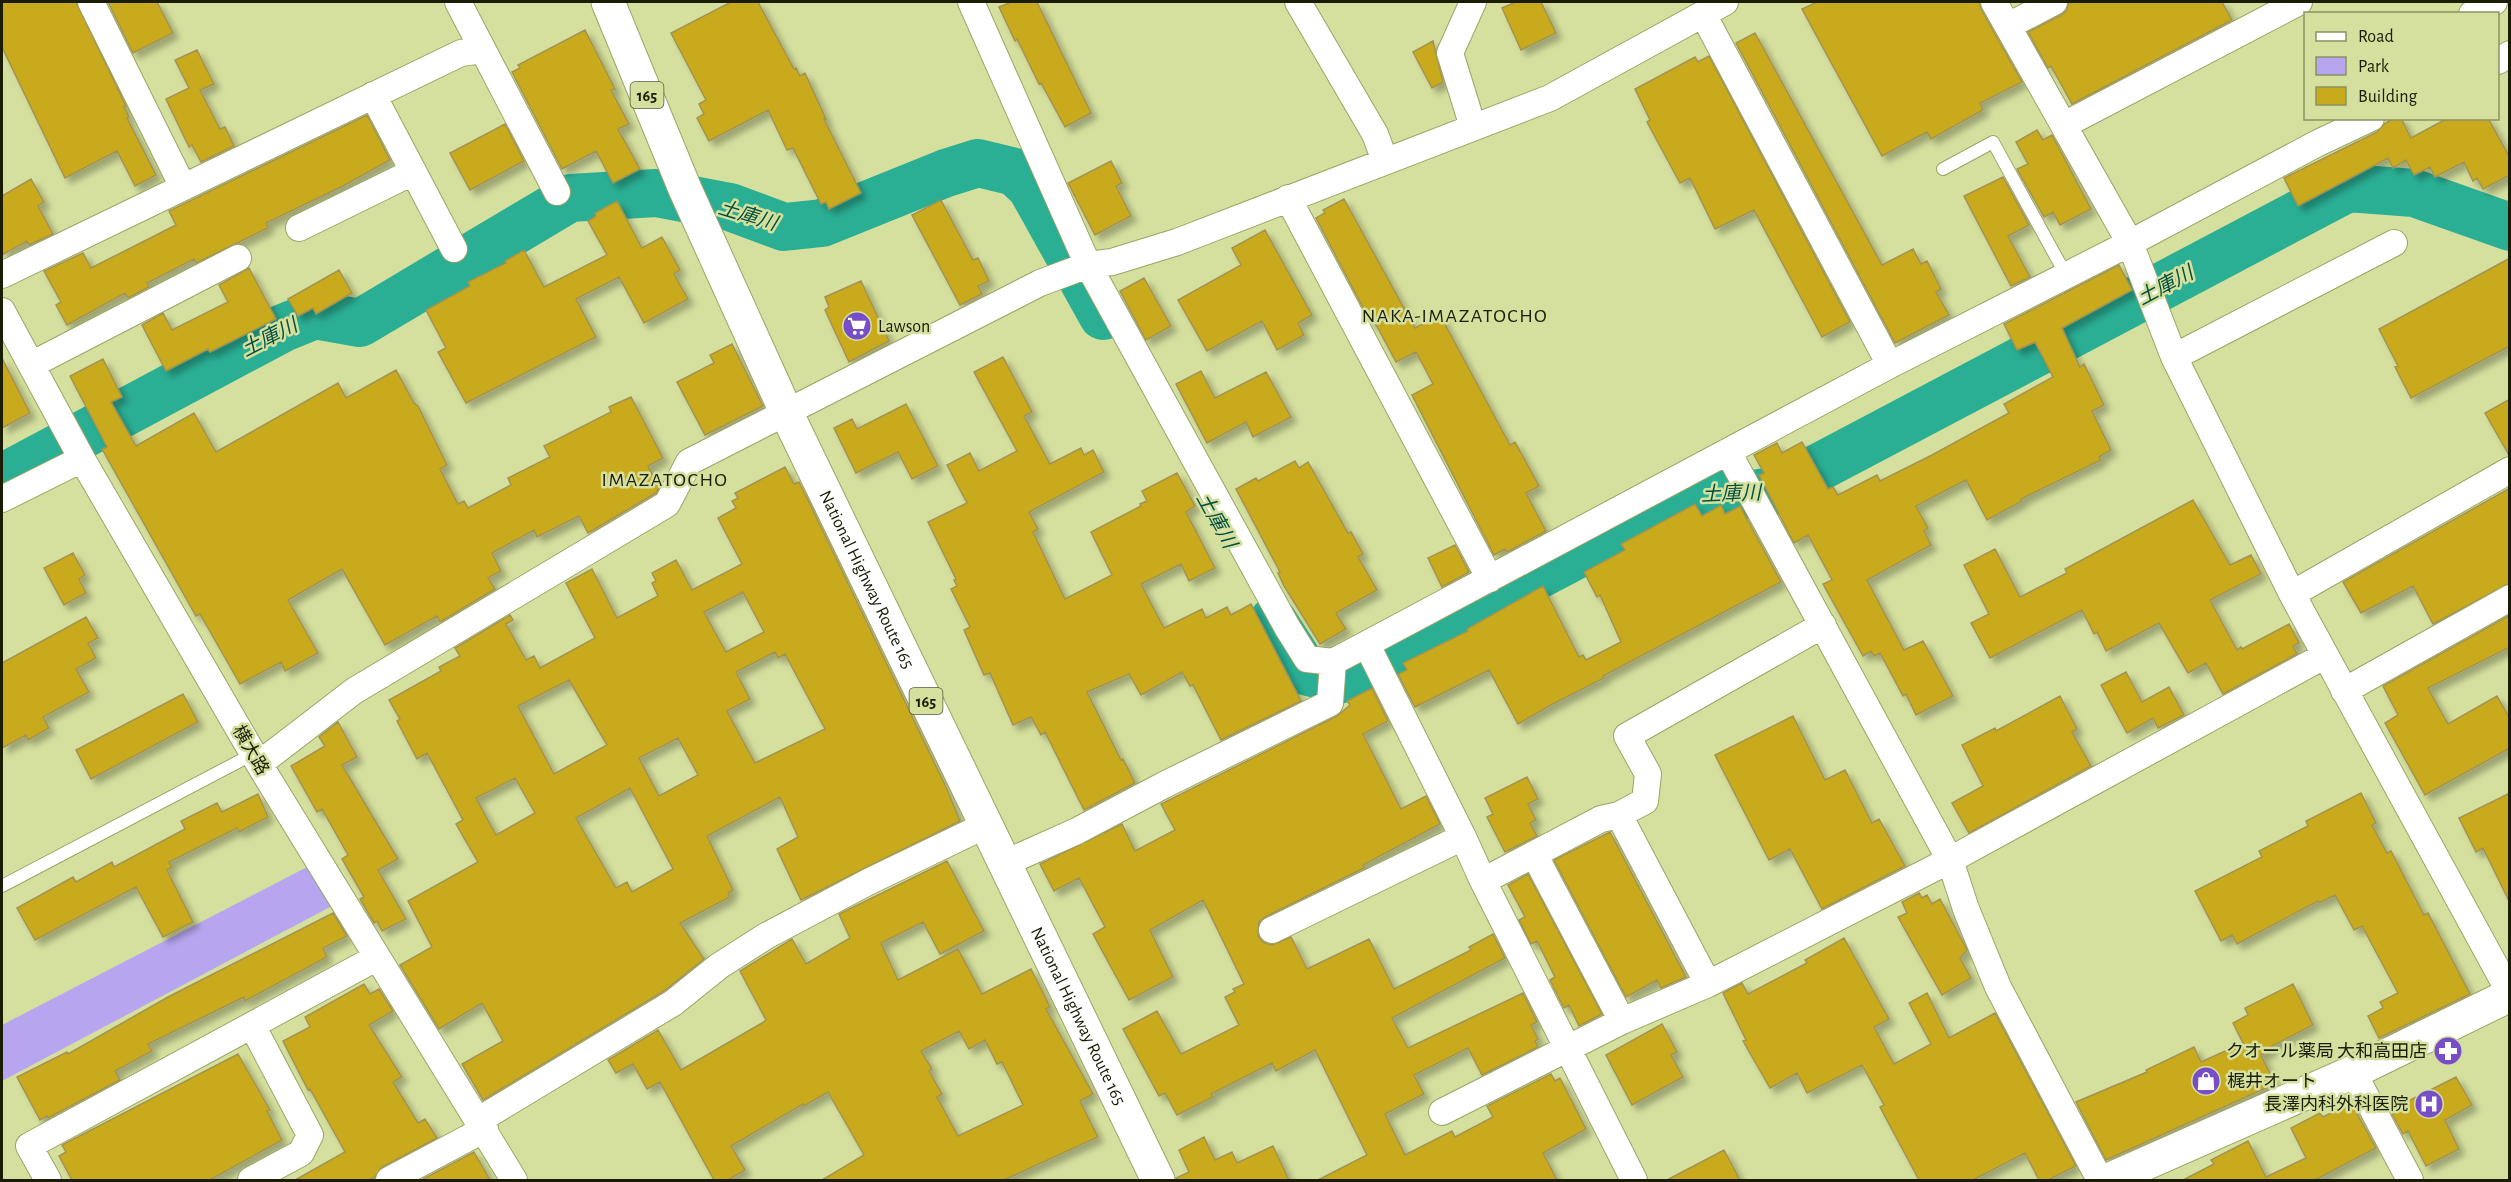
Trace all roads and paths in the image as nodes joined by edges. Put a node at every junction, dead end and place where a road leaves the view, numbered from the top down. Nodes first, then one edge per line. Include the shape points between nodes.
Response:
1 (91, 2) edge
2 (458, 2) edge
3 (608, 2) edge
4 (971, 2) edge
5 (1298, 2) edge
6 (1473, 2) edge
7 (1994, 2) edge
8 (2054, 2) edge
9 (2299, 2) edge
10 (2494, 2) edge
11 (1714, 8) edge
12 (2475, 12) edge
13 (2008, 26) junction
14 (483, 50) junction
15 (373, 95) junction
16 (2367, 120) edge
17 (2064, 125) junction
18 (1473, 127) junction
19 (1385, 161) junction
20 (1943, 169) dead end
21 (413, 172) junction
22 (183, 187) junction
23 (557, 192) dead end
24 (1288, 198) junction
25 (299, 228) dead end
26 (2130, 243) junction
27 (2394, 243) dead end
28 (454, 249) dead end
29 (238, 258) dead end
30 (1088, 265) junction
31 (2, 275) edge
32 (2066, 275) junction
33 (2, 311) edge
34 (2174, 357) junction
35 (31, 364) junction
36 (1890, 365) junction
37 (787, 414) junction
38 (76, 446) junction
39 (1728, 452) junction
40 (2510, 470) edge
41 (2, 499) edge
42 (1490, 579) junction
43 (2292, 594) junction
44 (2510, 598) edge
45 (1823, 625) junction
46 (1367, 645) junction
47 (2324, 656) junction
48 (1332, 674) junction
49 (2344, 691) junction
50 (256, 759) junction
51 (1619, 814) junction
52 (986, 825) junction
53 (1463, 837) junction
54 (1534, 854) junction
55 (1950, 860) junction
56 (1005, 863) junction
57 (1483, 881) junction
58 (2, 886) edge
59 (1272, 930) dead end
60 (376, 958) junction
61 (1708, 984) junction
62 (2510, 994) edge
63 (1622, 1021) junction
64 (252, 1025) junction
65 (1568, 1049) junction
66 (2353, 1072) junction
67 (1442, 1112) dead end
68 (482, 1124) junction
69 (48, 1180) edge
70 (251, 1180) edge
71 (388, 1180) edge
72 (514, 1180) edge
73 (1158, 1180) edge
74 (1634, 1180) edge
75 (2100, 1180) edge
76 (2109, 1180) edge
77 (2410, 1180) edge

1 - 22 street
2 - 14 street
3 - 37 main road, National Highway Route 165 / 165 via 685,189
4 - 30 street
5 - 19 street via 1375,134
6 - 18 street via 1450,53
7 - 13 street
8 - 13 street
9 - 17 street
10 - 12 street
11 - 18 street via 1550,98
11 - 36 street
13 - 17 street
14 - 15 street via 461,53
14 - 23 street
15 - 21 street
15 - 22 street
16 - 26 street
17 - 26 street
18 - 19 street
19 - 24 street
20 - 32 lane via 1993,142
21 - 25 street
21 - 28 street
22 - 31 street
24 - 30 street via 1177,242 1112,262
24 - 42 street
26 - 32 street
26 - 34 street
27 - 34 street
29 - 35 street
30 - 37 street via 1040,283
30 - 48 street via 1287,627 1307,659
32 - 36 street
33 - 35 street, 横大路
34 - 43 street
35 - 38 street, 横大路
36 - 39 street
37 - 50 street via 689,462 667,504 354,691
37 - 52 main road, National Highway Route 165 / 165
38 - 41 street
38 - 50 street, 横大路
39 - 42 street
39 - 45 street
40 - 43 street
42 - 46 street
43 - 47 street
44 - 49 street
45 - 51 street via 1627,735 1648,774 1645,801
45 - 55 street
46 - 48 street
46 - 53 street
47 - 49 street
47 - 55 street
48 - 56 street via 1330,703 1077,831
49 - 62 street
50 - 58 lane
50 - 60 street, 横大路
51 - 54 street via 1601,819
51 - 61 street
52 - 56 main road, National Highway Route 165 / 165
52 - 68 street via 766,936 719,966 673,1003
53 - 57 street
53 - 59 street
54 - 57 street
54 - 63 street
55 - 61 street
55 - 75 street via 1998,987
56 - 73 main road, National Highway Route 165 / 165
57 - 65 street
60 - 64 street
60 - 68 street, 横大路
61 - 63 street
62 - 66 main road
63 - 65 street
64 - 69 street via 29,1146
64 - 70 street via 310,1135 301,1153
65 - 67 street
65 - 74 street
66 - 76 main road
66 - 77 street
68 - 71 street
68 - 72 street, 横大路

